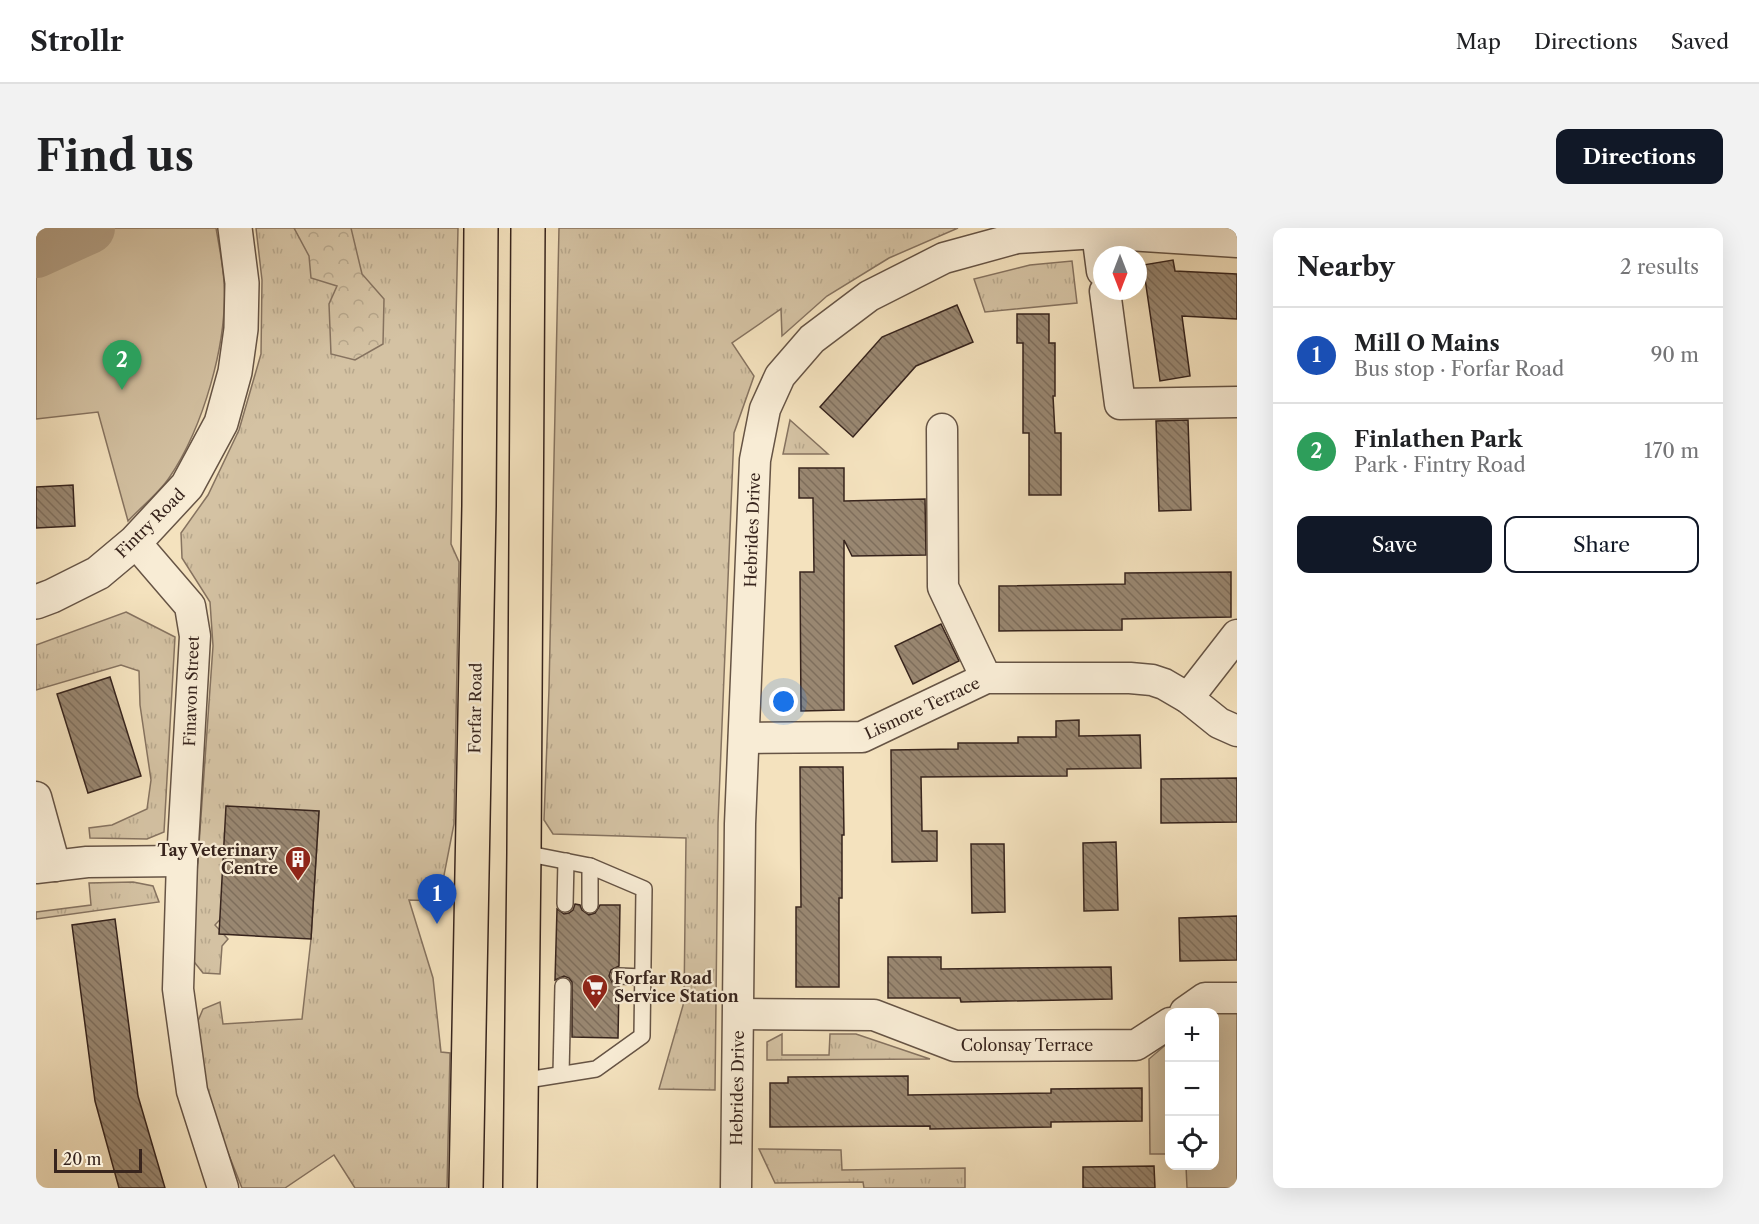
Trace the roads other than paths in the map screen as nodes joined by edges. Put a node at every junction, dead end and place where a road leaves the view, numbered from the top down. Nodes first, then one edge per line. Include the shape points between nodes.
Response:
1 (235, 228) edge
2 (481, 228) edge
3 (528, 228) edge
4 (1097, 233) junction
5 (1225, 237) edge
6 (1099, 246) edge
7 (1106, 300) edge
8 (1237, 402) edge
9 (942, 429) dead end
10 (135, 542) junction
11 (36, 602) edge
12 (1235, 642) edge
13 (986, 678) junction
14 (1188, 698) junction
15 (1237, 731) edge
16 (744, 738) junction
17 (36, 797) edge
18 (524, 853) junction
19 (182, 861) junction
20 (566, 861) junction
21 (590, 866) junction
22 (46, 867) edge
23 (565, 904) dead end
24 (590, 905) dead end
25 (619, 976) dead end
26 (643, 977) junction
27 (563, 986) dead end
28 (1237, 998) edge
29 (1190, 1008) edge
30 (739, 1014) junction
31 (1165, 1026) edge
32 (561, 1074) junction
33 (521, 1081) junction
34 (224, 1188) edge
35 (466, 1188) edge
36 (520, 1188) edge
37 (736, 1188) edge

1 - 10 street, Fintry Road via 242,284 242,329 221,423 187,486
2 - 35 highway, Forfar Road
3 - 18 highway
4 - 5 street, Hebrides Drive
4 - 6 street
4 - 16 street, Hebrides Drive via 1017,238 944,258 869,296 812,339 780,376 765,409 755,460
7 - 8 street via 1120,404
9 - 13 street, Lismore Terrace via 943,587
10 - 11 street, Fintry Road via 98,573
10 - 19 street, Finavon Street via 190,606 193,626
12 - 14 street
13 - 14 street via 1152,680
13 - 16 street, Lismore Terrace via 862,737
14 - 15 street via 1219,723
16 - 30 street, Hebrides Drive
17 - 22 street
18 - 20 lane
18 - 33 highway
19 - 22 street via 87,862
19 - 34 street, Finavon Street via 178,989 192,1091
20 - 21 lane
20 - 23 lane
21 - 24 lane
21 - 26 lane via 644,889
25 - 26 lane
26 - 32 lane via 642,1036 596,1069
27 - 32 lane
28 - 29 street via 1204,998
30 - 31 street, Colonsay Terrace via 874,1015 955,1046 1136,1045
30 - 37 street, Hebrides Drive
32 - 33 lane
33 - 36 highway

